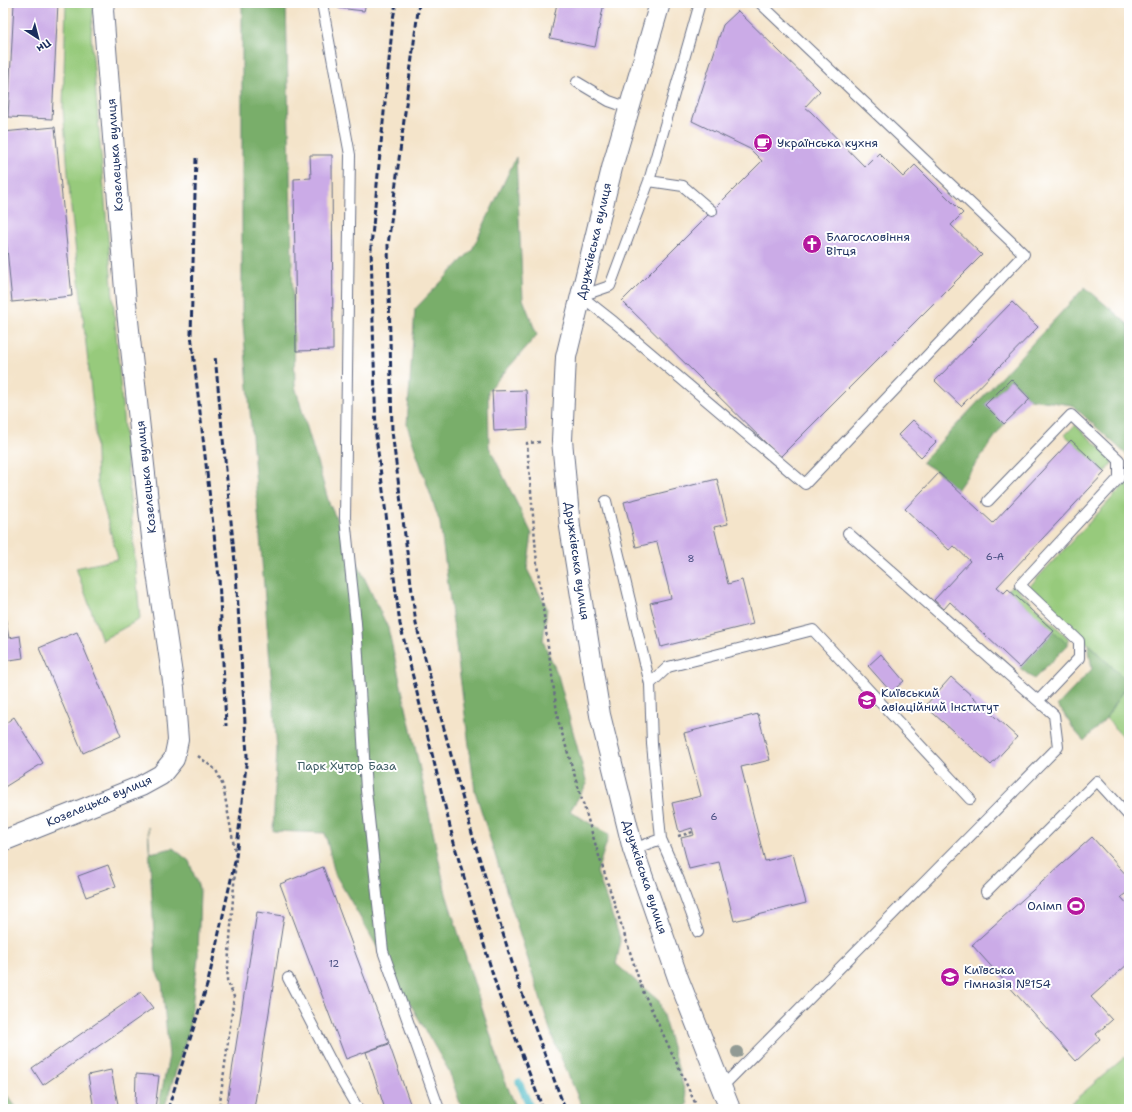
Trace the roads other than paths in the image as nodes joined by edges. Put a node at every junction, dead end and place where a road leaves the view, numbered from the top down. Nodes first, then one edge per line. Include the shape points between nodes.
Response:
1 (104, 3) edge
2 (322, 3) edge
3 (660, 3) edge
4 (700, 3) edge
5 (760, 3) edge
6 (577, 82) dead end
7 (629, 108) junction
8 (649, 181) junction
9 (712, 211) dead end
10 (581, 296) junction
11 (606, 501) dead end
12 (988, 501) dead end
13 (848, 533) dead end
14 (650, 684) junction
15 (1038, 700) junction
16 (970, 799) dead end
17 (1129, 816) edge
18 (661, 840) junction
19 (3, 841) edge
20 (633, 848) junction
21 (986, 892) dead end
22 (698, 932) dead end
23 (288, 978) dead end
24 (721, 1088) junction
25 (358, 1109) edge
26 (439, 1109) edge
27 (730, 1109) edge

1 - 19 street, Козелецька вулиця via 126,302 153,546 174,688 178,740 174,758 161,775 141,786
2 - 26 lane via 350,155 345,518 356,623 366,790 383,951
3 - 7 street, Дружківська вулиця
4 - 8 lane
5 - 10 lane via 1024,254 805,484
6 - 7 lane via 609,101
7 - 10 street, Дружківська вулиця
8 - 9 lane via 683,186
8 - 10 lane via 610,286
10 - 20 street, Дружківська вулиця via 566,357 562,440 570,527 600,715
11 - 14 lane
12 - 15 lane via 1071,415 1119,460 1119,478 1020,585 1079,641 1079,658
13 - 15 lane
14 - 16 lane via 668,667 813,630
14 - 18 lane via 652,744
15 - 24 lane via 1054,714 1058,747
17 - 21 lane via 1098,780
18 - 20 lane
18 - 22 lane
20 - 24 street, Дружківська вулиця via 678,978
23 - 25 lane
24 - 27 street, Дружківська вулиця

